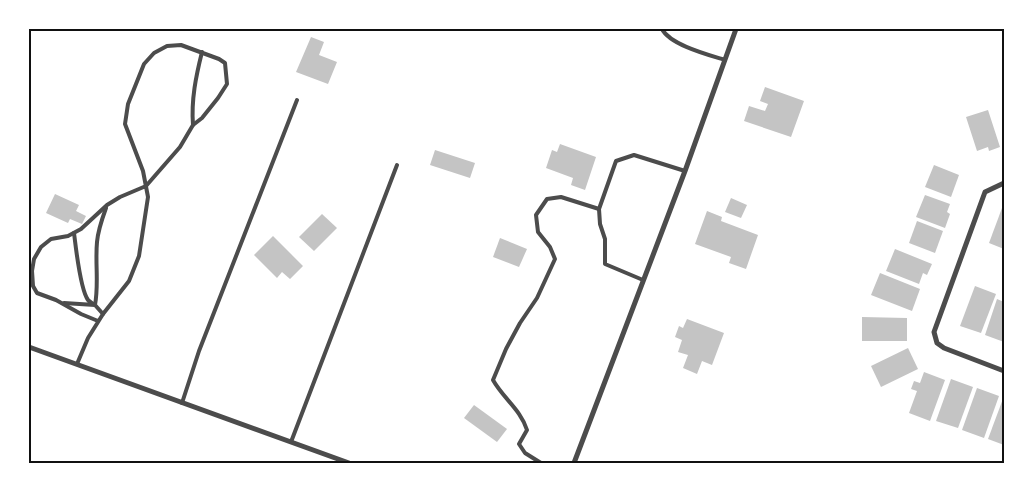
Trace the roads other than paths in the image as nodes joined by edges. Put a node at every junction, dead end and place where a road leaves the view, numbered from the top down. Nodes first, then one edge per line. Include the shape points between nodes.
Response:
1 (662, 29) edge
2 (736, 29) edge
3 (202, 52) junction
4 (725, 60) junction
5 (297, 100) dead end
6 (193, 125) junction
7 (397, 165) dead end
8 (685, 171) junction
9 (1004, 183) edge
10 (146, 186) junction
11 (106, 206) junction
12 (598, 209) junction
13 (74, 233) junction
14 (643, 280) junction
15 (62, 303) junction
16 (95, 305) junction
17 (102, 314) junction
18 (98, 321) junction
19 (29, 347) edge
20 (77, 364) junction
21 (1004, 371) edge
22 (182, 403) junction
23 (291, 442) junction
24 (349, 463) edge
25 (541, 463) edge
26 (574, 463) edge

1 - 4 lane via 665,34 699,52
2 - 4 street
3 - 6 lane via 192,110
3 - 6 lane via 225,63 226,84 202,118
3 - 10 lane via 181,45 167,46 144,64 128,104 125,124
4 - 8 street
5 - 22 lane via 199,351
6 - 10 lane via 180,147
7 - 23 lane
8 - 12 lane via 634,155 616,161
8 - 14 street
9 - 21 street via 985,192 934,332 937,343 944,348
10 - 11 lane via 120,196
10 - 17 lane via 148,197 139,256 129,281
11 - 13 lane
11 - 16 lane via 97,244
12 - 14 lane via 605,239 605,264
12 - 25 lane via 561,197 547,199 536,215 538,232 555,260 537,298 506,349 493,380 524,419 527,430 519,444
13 - 15 lane via 51,239 34,259 33,286 37,293
13 - 16 lane via 84,289 88,300
14 - 26 street
15 - 16 lane
15 - 18 lane
16 - 17 lane
17 - 18 lane
18 - 20 lane
19 - 20 street
20 - 22 street
22 - 23 street
23 - 24 street

